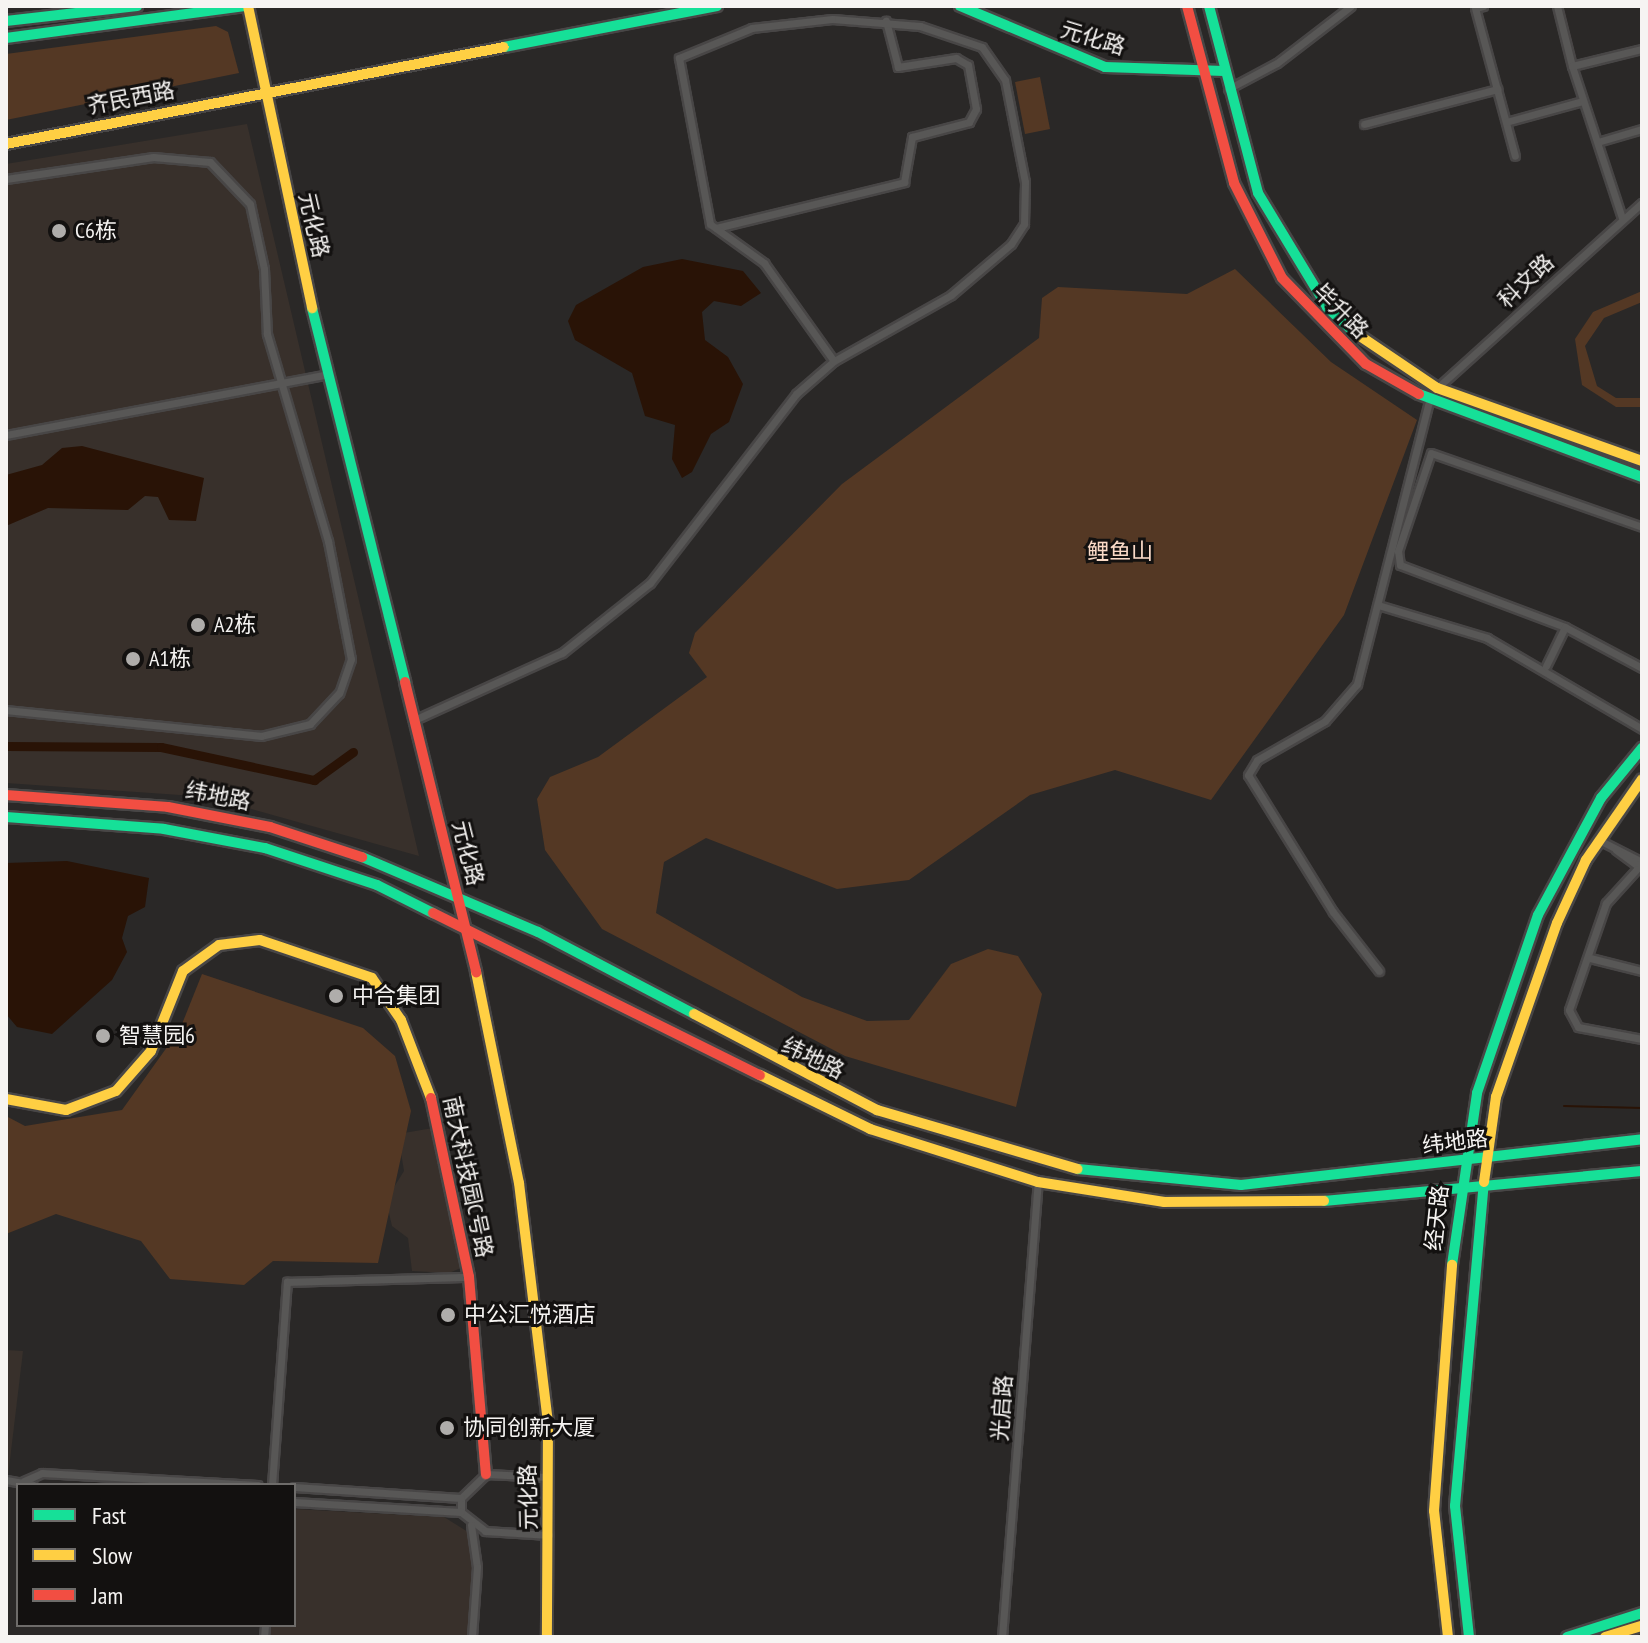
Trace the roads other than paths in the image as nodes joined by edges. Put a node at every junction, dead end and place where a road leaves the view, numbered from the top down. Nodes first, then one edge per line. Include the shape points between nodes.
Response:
1 (246, 6) edge
2 (717, 6) edge
3 (960, 6) edge
4 (1187, 6) edge
5 (1209, 6) edge
6 (1351, 6) edge
7 (1483, 6) edge
8 (1557, 6) edge
9 (134, 7) edge
10 (6, 21) edge
11 (886, 21) junction
12 (6, 38) edge
13 (1642, 49) edge
14 (1572, 66) junction
15 (1224, 71) junction
16 (1201, 74) junction
17 (1228, 89) junction
18 (1497, 89) junction
19 (264, 92) junction
20 (1582, 101) junction
21 (1506, 122) junction
22 (1364, 124) dead end
23 (1642, 129) edge
24 (1601, 141) junction
25 (6, 144) edge
26 (1515, 156) dead end
27 (6, 179) edge
28 (1642, 203) edge
29 (1622, 218) junction
30 (716, 228) junction
31 (834, 361) junction
32 (328, 374) junction
33 (279, 384) junction
34 (1437, 388) junction
35 (1429, 401) junction
36 (6, 435) edge
37 (1642, 461) edge
38 (1642, 477) edge
39 (1642, 527) edge
40 (1378, 605) junction
41 (1565, 627) junction
42 (1546, 666) junction
43 (1642, 668) edge
44 (6, 710) edge
45 (414, 720) junction
46 (1642, 729) edge
47 (1642, 748) edge
48 (1642, 779) edge
49 (6, 795) edge
50 (6, 817) edge
51 (1599, 840) junction
52 (1616, 850) junction
53 (1642, 860) edge
54 (1639, 870) edge
55 (457, 894) junction
56 (467, 927) junction
57 (1590, 958) junction
58 (1379, 971) dead end
59 (1642, 971) edge
60 (1642, 1039) edge
61 (6, 1099) edge
62 (1642, 1139) edge
63 (1485, 1159) junction
64 (1464, 1163) junction
65 (1642, 1171) edge
66 (1038, 1182) junction
67 (1481, 1191) junction
68 (1459, 1193) junction
69 (469, 1277) junction
70 (486, 1474) junction
71 (548, 1477) junction
72 (9, 1479) edge
73 (28, 1483) edge
74 (222, 1483) edge
75 (272, 1483) edge
76 (296, 1487) edge
77 (461, 1498) junction
78 (296, 1502) edge
79 (461, 1512) junction
80 (471, 1525) junction
81 (549, 1535) junction
82 (1642, 1613) edge
83 (1642, 1626) edge
84 (472, 1637) edge
85 (547, 1637) edge
86 (1002, 1637) edge
87 (1448, 1637) edge
88 (1469, 1637) edge
89 (1567, 1637) edge
90 (1605, 1637) edge

1 - 12 main road
1 - 19 main road, 元化路
2 - 19 main road
3 - 16 main road, 元化路 via 1105,67
4 - 16 main road, 毕升路
5 - 15 main road, 毕升路
6 - 17 street via 1277,63
7 - 18 street via 1475,8
8 - 14 street
9 - 10 main road
11 - 30 street via 752,28 679,58 710,224
11 - 30 street via 898,67 956,58 968,65 976,109 969,122 912,137 904,182
11 - 31 street via 961,38 997,59 1028,203 1024,224 993,262
13 - 14 street
14 - 20 street
15 - 16 main road, 元化路
15 - 17 main road, 毕升路
16 - 35 main road, 毕升路 via 1234,183 1282,278 1366,364
17 - 34 main road, 毕升路 via 1258,193 1302,276 1367,344
18 - 21 street
18 - 22 street
19 - 25 main road, 齐民西路
19 - 32 main road, 元化路
20 - 21 street
20 - 24 street via 1590,131
21 - 26 street
23 - 24 street
24 - 29 street
27 - 33 street via 153,157 210,162 250,204
28 - 29 street, 科文路
29 - 34 street, 科文路
30 - 31 street via 764,263
31 - 45 street via 769,424 650,583 562,653
32 - 33 street
32 - 45 main road, 元化路
33 - 36 street
33 - 44 street via 351,639 339,693 310,724 261,736
34 - 37 main road, 毕升路
35 - 38 main road, 毕升路
35 - 40 street
39 - 41 street via 1431,453 1398,551 1400,565
40 - 42 street via 1473,633
40 - 58 street via 1364,666 1347,700 1302,738 1257,760 1248,775 1333,912
41 - 42 street
41 - 43 street
42 - 46 street
45 - 55 main road, 元化路
47 - 64 main road, 经天路 via 1601,798 1538,915 1490,1038
48 - 51 main road, 经天路
49 - 55 main road, 纬地路 via 168,807 270,827
50 - 56 main road, 纬地路 via 164,829 265,848 377,885
51 - 52 street
51 - 63 main road, 经天路 via 1529,988
52 - 53 street
52 - 54 street
54 - 57 street via 1625,890 1606,903
55 - 56 main road, 元化路
55 - 64 main road, 纬地路 via 822,1086 1003,1153 1122,1177 1241,1185
56 - 66 main road, 纬地路 via 870,1129
56 - 71 main road, 元化路 via 529,1252
57 - 59 street
57 - 60 street via 1569,1005 1574,1024
61 - 69 main road, 南大科技园C号路 via 66,1110 116,1091 151,1051 183,971 219,945 260,940 361,972 401,1020 435,1108
62 - 63 main road, 纬地路
63 - 64 main road, 纬地路
63 - 67 main road, 经天路
64 - 68 main road, 经天路
65 - 67 main road, 纬地路
66 - 68 main road, 纬地路 via 1211,1203
66 - 86 street, 光启路
67 - 68 main road, 纬地路
67 - 88 main road, 经天路 via 1455,1506
68 - 87 main road, 经天路 via 1434,1511
69 - 70 main road, 南大科技园C号路
69 - 75 street via 287,1282
70 - 71 street
70 - 77 street
71 - 81 main road, 元化路
72 - 73 street
73 - 74 street via 42,1473
76 - 77 street
77 - 79 street
78 - 79 street
79 - 80 street
80 - 81 street
80 - 84 street via 477,1567
81 - 85 main road, 元化路
82 - 89 main road
83 - 90 main road

